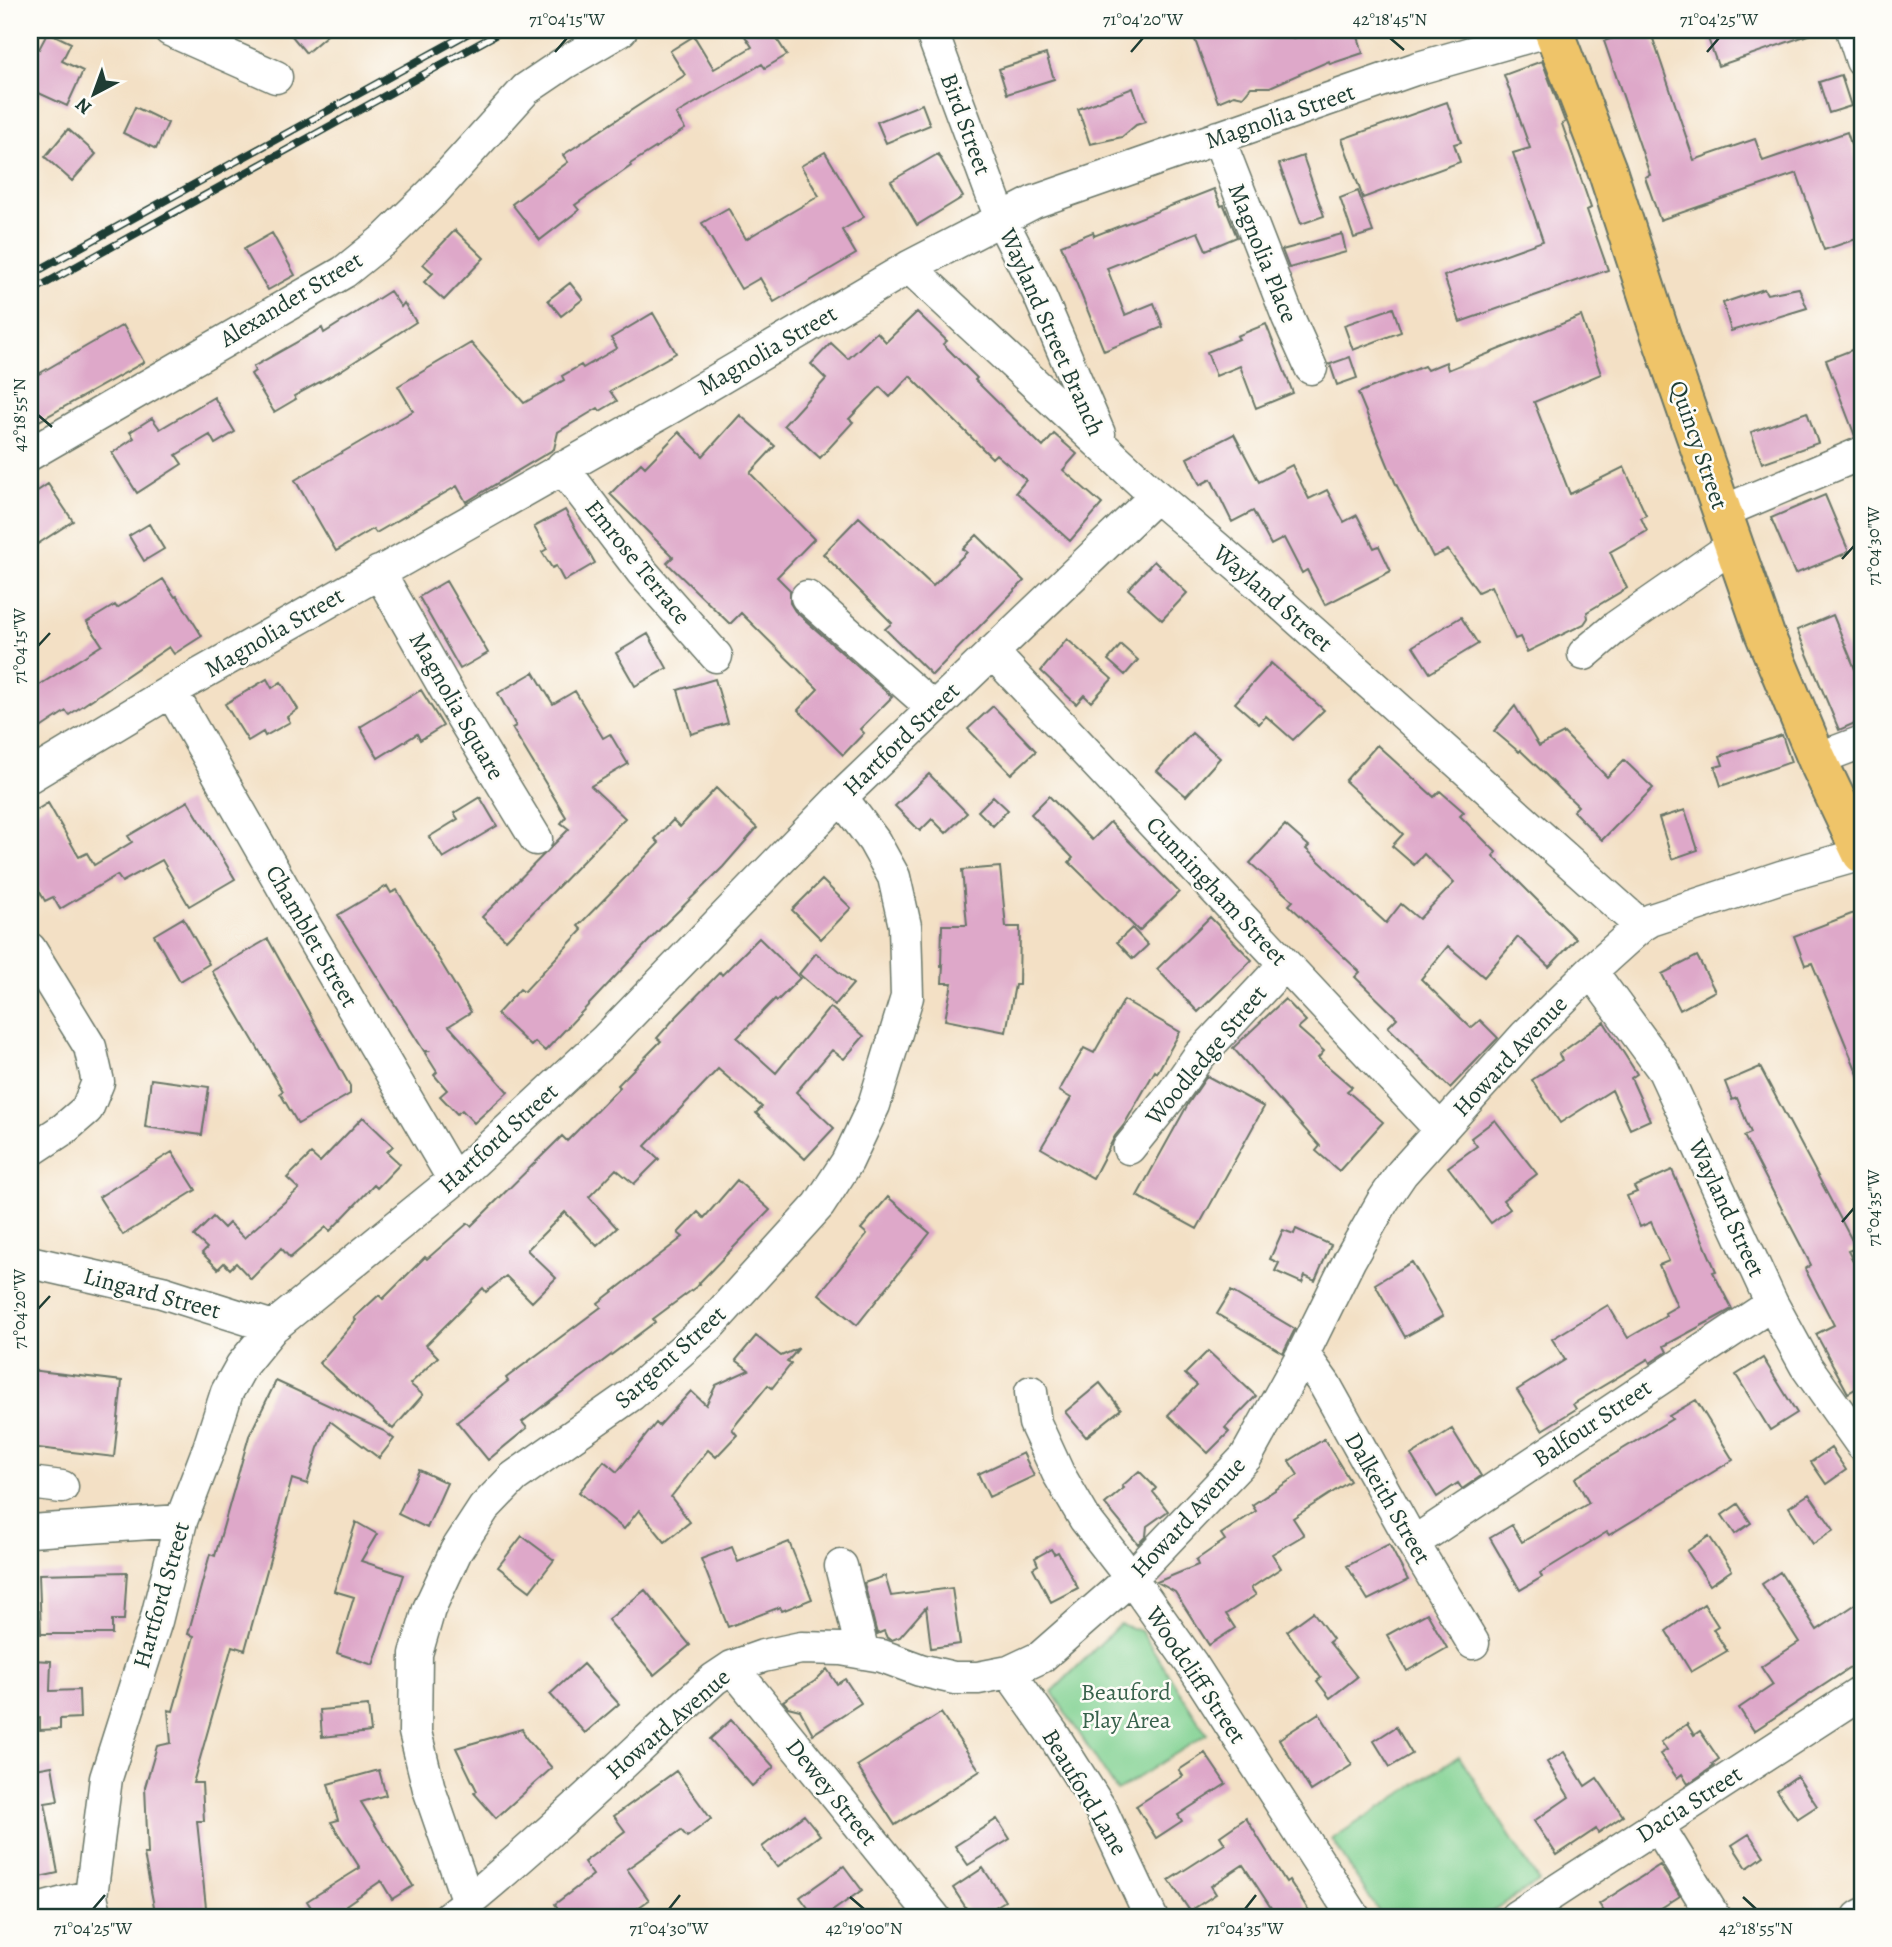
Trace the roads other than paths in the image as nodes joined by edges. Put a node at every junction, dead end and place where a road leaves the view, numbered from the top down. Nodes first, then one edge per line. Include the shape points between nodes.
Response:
1 (170, 30) edge
2 (621, 30) edge
3 (931, 30) edge
4 (1552, 30) edge
5 (1852, 30) edge
6 (1862, 61) edge
7 (276, 78) dead end
8 (1217, 138) junction
9 (1001, 219) junction
10 (909, 267) junction
11 (1311, 368) dead end
12 (1103, 445) junction
13 (1862, 453) edge
14 (30, 454) edge
15 (562, 467) junction
16 (1156, 496) junction
17 (1728, 528) junction
18 (379, 572) junction
19 (807, 597) dead end
20 (992, 652) junction
21 (1584, 654) dead end
22 (716, 656) dead end
23 (171, 691) junction
24 (933, 708) junction
25 (1862, 742) edge
26 (1817, 759) junction
27 (30, 776) edge
28 (841, 797) junction
29 (536, 839) dead end
30 (1862, 854) edge
31 (1640, 926) junction
32 (30, 949) edge
33 (1285, 964) junction
34 (1591, 971) junction
35 (1441, 1130) junction
36 (1129, 1148) dead end
37 (30, 1151) edge
38 (454, 1180) junction
39 (30, 1262) edge
40 (1772, 1304) junction
41 (273, 1326) junction
42 (1303, 1354) junction
43 (1031, 1392) dead end
44 (1862, 1445) edge
45 (30, 1483) edge
46 (62, 1487) dead end
47 (181, 1521) junction
48 (30, 1531) edge
49 (1413, 1543) junction
50 (842, 1566) dead end
51 (1131, 1578) junction
52 (1473, 1643) dead end
53 (863, 1653) junction
54 (732, 1667) junction
55 (1009, 1672) junction
56 (1862, 1692) edge
57 (1657, 1824) junction
58 (93, 1906) edge
59 (459, 1910) edge
60 (30, 1912) edge
61 (934, 1917) edge
62 (1151, 1917) edge
63 (1354, 1917) edge
64 (1516, 1917) edge
65 (1714, 1917) edge

1 - 7 street
2 - 14 street, Alexander Street via 526,89 433,192 344,272
3 - 9 street, Bird Street
4 - 8 street, Magnolia Street via 1415,69
4 - 17 main road, Quincy Street via 1607,170
5 - 6 street
8 - 9 street, Magnolia Street via 1034,202
8 - 11 street, Magnolia Place
9 - 10 street, Magnolia Street
9 - 12 street, Wayland Street Branch via 1038,292
10 - 12 street, Wayland Street
10 - 15 street, Magnolia Street
12 - 16 street, Wayland Street
13 - 17 street
15 - 18 street, Magnolia Street
15 - 22 street, Emrose Terrace via 643,573
16 - 20 street, Hartford Street
16 - 31 street, Wayland Street
17 - 21 street
17 - 26 main road, Quincy Street via 1765,635
18 - 23 street, Magnolia Street
18 - 29 street, Magnolia Square
19 - 24 street
20 - 24 street, Hartford Street
20 - 33 street, Cunningham Street
23 - 27 street, Magnolia Street
23 - 38 street, Chamblet Street
24 - 28 street, Hartford Street
25 - 26 street
26 - 30 main road, Quincy Street
28 - 38 street, Hartford Street via 606,1039
28 - 59 street, Sargent Street via 894,877 905,926 907,997 874,1105 848,1162 820,1205 709,1326 631,1395 514,1477 484,1508 456,1551 429,1609 415,1654 415,1732
30 - 31 street, Howard Avenue
31 - 34 street, Howard Avenue
32 - 37 street via 90,1047 98,1082 87,1109
33 - 35 street, Cunningham Street
33 - 36 street, Woodledge Street via 1199,1056
34 - 35 street, Howard Avenue
34 - 40 street, Wayland Street via 1664,1071
35 - 42 street, Howard Avenue via 1402,1172 1383,1201
38 - 41 street, Hartford Street
39 - 41 street, Lingard Street via 162,1292
40 - 44 street, Wayland Street via 1806,1366
40 - 49 street, Balfour Street
41 - 47 street, Hartford Street via 242,1364 227,1392
42 - 49 street, Dalkeith Street
42 - 51 street, Howard Avenue via 1246,1457
43 - 51 street, Woodcliff Street via 1035,1423 1058,1473 1085,1519
45 - 46 street
47 - 48 street
47 - 58 street, Hartford Street via 156,1621 106,1779
49 - 52 street, Dalkeith Street
50 - 53 street
51 - 55 street, Howard Avenue via 1041,1657
51 - 63 street, Woodcliff Street
53 - 54 street, Howard Avenue via 801,1648
53 - 55 street, Howard Avenue via 954,1678
54 - 59 street, Howard Avenue
54 - 61 street, Dewey Street
55 - 62 street, Beauford Lane via 1101,1811
56 - 57 street, Dacia Street
57 - 64 street, Dacia Street
57 - 65 street
58 - 60 street

